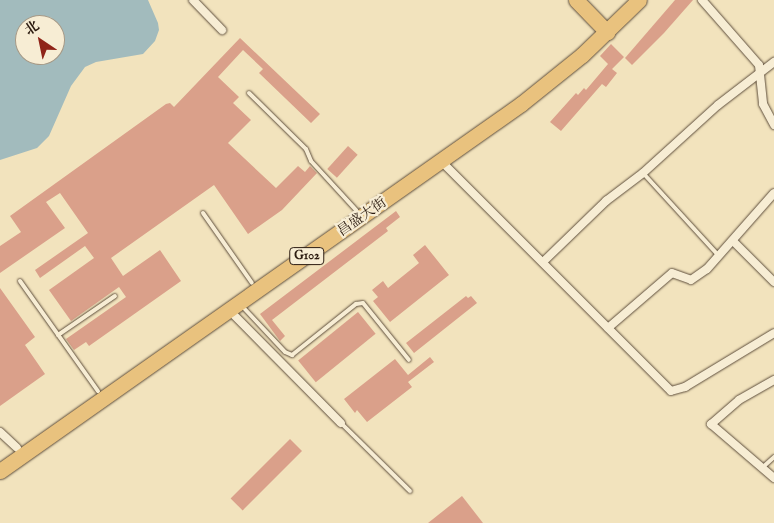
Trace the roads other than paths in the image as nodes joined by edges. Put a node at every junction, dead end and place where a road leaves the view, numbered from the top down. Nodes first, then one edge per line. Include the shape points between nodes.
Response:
1 (193, 0) edge
2 (576, 0) edge
3 (626, 0) edge
4 (640, 0) edge
5 (702, 0) edge
6 (604, 28) junction
7 (222, 30) dead end
8 (774, 62) edge
9 (761, 72) junction
10 (250, 93) dead end
11 (774, 125) edge
12 (441, 161) junction
13 (643, 173) junction
14 (774, 193) edge
15 (356, 210) junction
16 (203, 213) dead end
17 (733, 240) junction
18 (719, 256) junction
19 (543, 262) junction
20 (20, 281) dead end
21 (774, 282) edge
22 (252, 283) junction
23 (115, 296) dead end
24 (234, 307) junction
25 (608, 328) junction
26 (774, 333) edge
27 (58, 335) junction
28 (409, 360) dead end
29 (774, 380) edge
30 (98, 391) junction
31 (341, 422) joint
32 (0, 432) edge
33 (17, 448) junction
34 (774, 457) edge
35 (0, 460) edge
36 (762, 468) junction
37 (0, 471) edge
38 (774, 478) edge
39 (410, 491) dead end

1 - 7 street
2 - 6 highway
3 - 6 highway, 昌盛大街 / G102
4 - 6 highway, 昌盛大街 / G102
5 - 9 street via 753,56
6 - 12 highway, 昌盛大街 / G102 via 552,80
6 - 15 highway, 昌盛大街 / G102 via 515,97
8 - 9 street
9 - 11 street via 763,104
9 - 13 street via 718,105
10 - 15 lane via 306,149 311,161
12 - 19 street
12 - 24 highway, 昌盛大街 / G102
13 - 18 lane
13 - 19 street via 606,201
14 - 17 street
15 - 22 highway, 昌盛大街 / G102
16 - 22 lane
17 - 18 street
17 - 21 street
18 - 25 street via 696,278 686,280 672,273
19 - 25 street
20 - 27 lane
22 - 30 highway, 昌盛大街 / G102
23 - 27 lane
24 - 28 lane via 292,355 356,304 362,303
24 - 31 street
24 - 37 highway, 昌盛大街 / G102
25 - 26 street via 671,391 685,387
27 - 30 lane
29 - 36 street via 739,400 711,424
30 - 33 highway, 昌盛大街 / G102
31 - 39 lane
32 - 33 street
33 - 35 highway, 昌盛大街 / G102
34 - 36 lane
36 - 38 street

